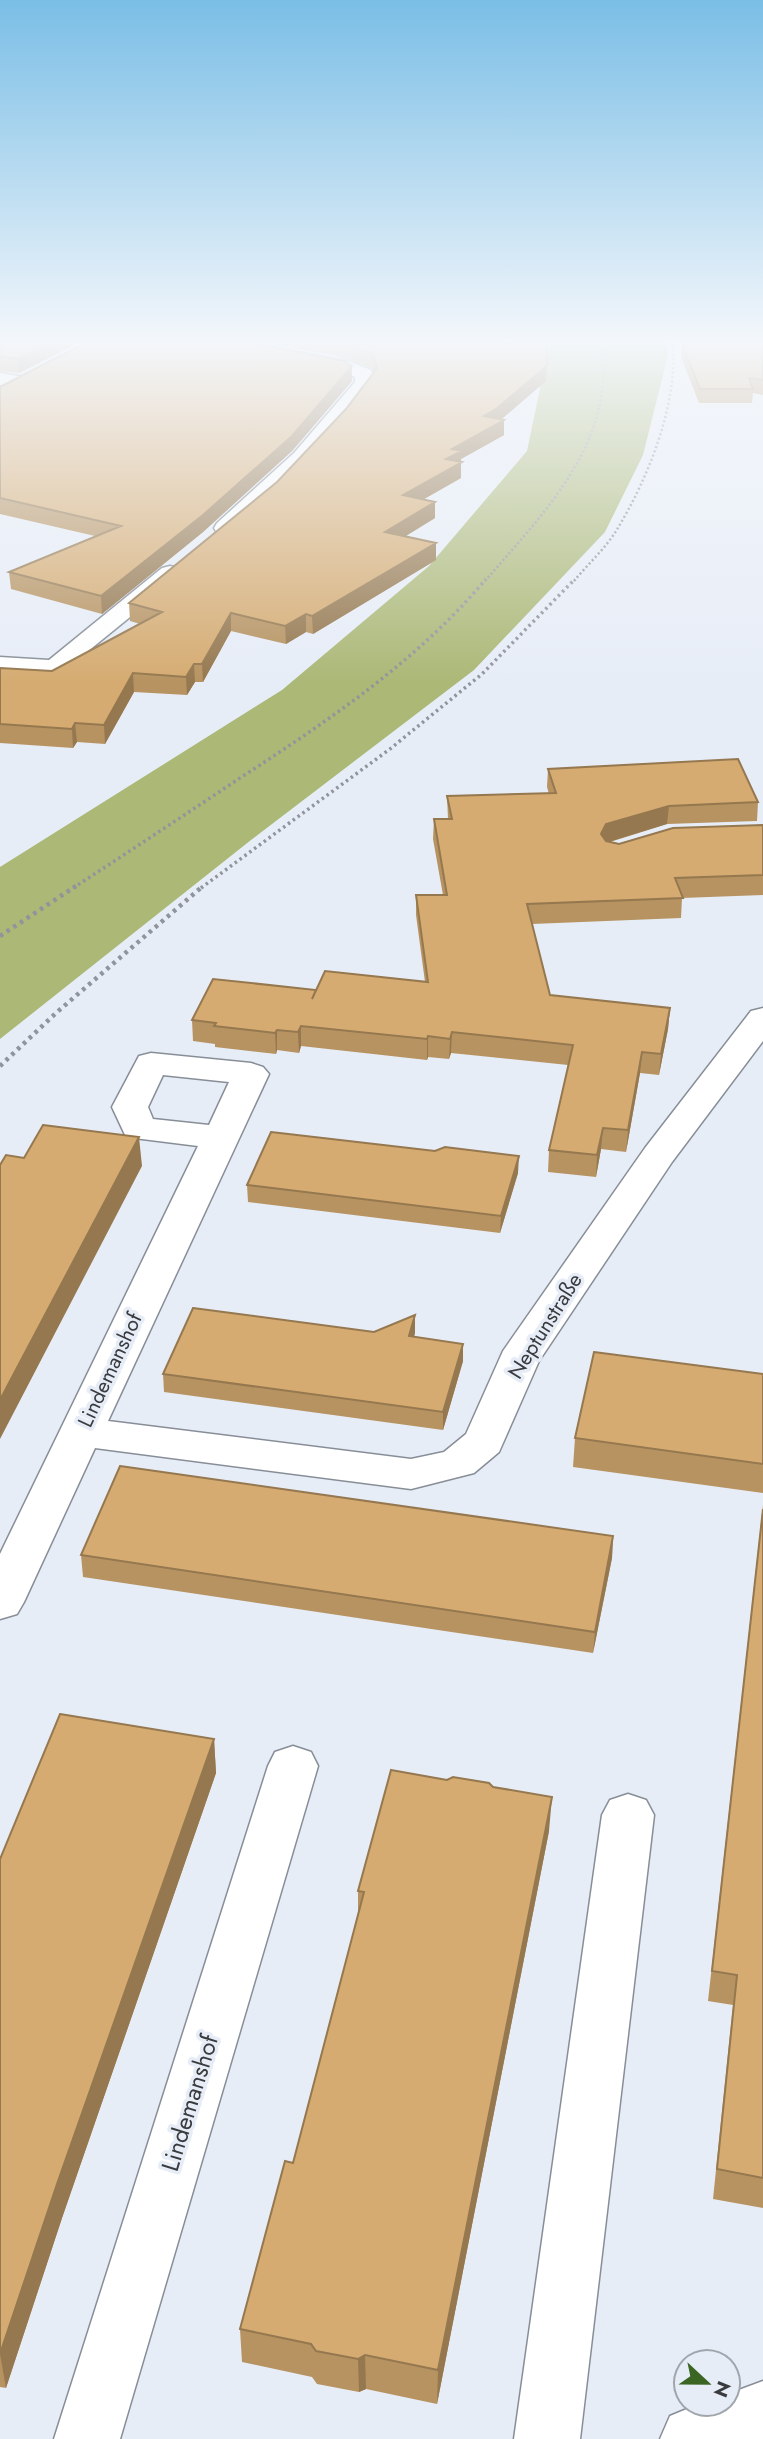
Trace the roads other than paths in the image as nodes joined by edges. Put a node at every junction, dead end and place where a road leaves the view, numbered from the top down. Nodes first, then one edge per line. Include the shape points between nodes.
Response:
1 (305, 455) edge
2 (214, 538) edge
3 (192, 556) edge
4 (0, 665) edge
5 (763, 1018) edge
6 (220, 1137) dead end
7 (81, 1432) junction
8 (0, 1602) edge
9 (293, 1766) dead end
10 (628, 1815) dead end
11 (763, 2414) edge
12 (88, 2439) edge
13 (547, 2439) edge
14 (693, 2439) edge

1 - 2 street
3 - 4 street via 56,668
5 - 7 street, Neptunstraße via 658,1156 518,1360 484,1442 458,1463 411,1474
6 - 7 street, Lindemanshof
7 - 8 street, Lindemanshof
9 - 12 street, Lindemanshof
10 - 13 street
11 - 14 street

